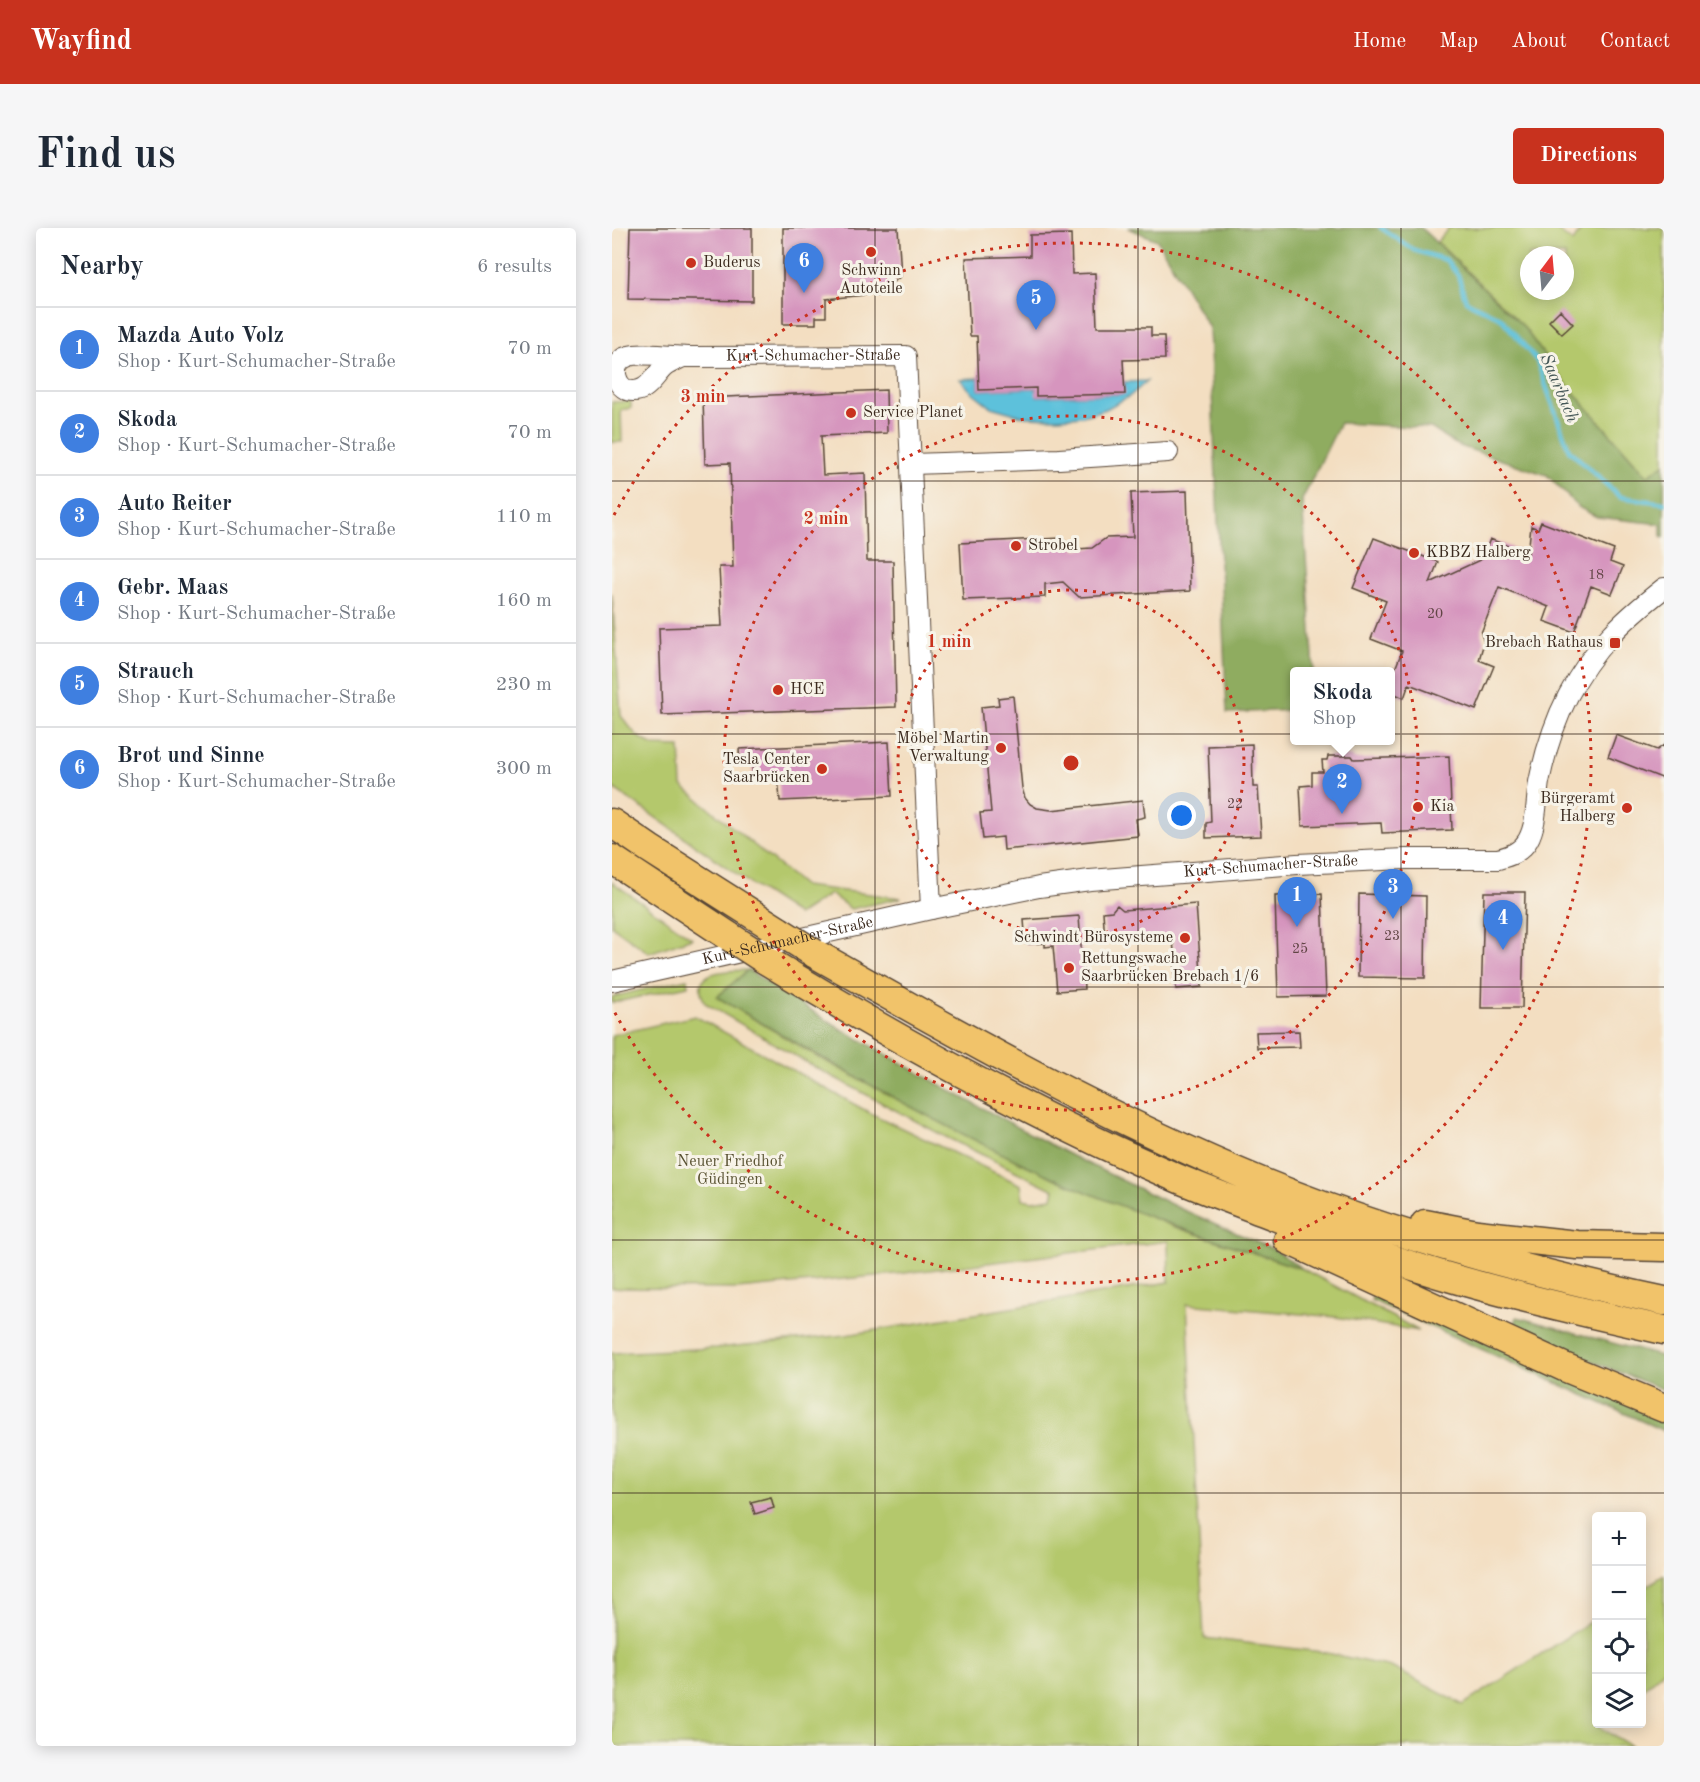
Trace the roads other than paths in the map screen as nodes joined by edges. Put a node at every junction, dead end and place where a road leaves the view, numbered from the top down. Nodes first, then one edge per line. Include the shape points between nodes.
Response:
1 (683, 357) dead end
2 (1168, 452) dead end
3 (912, 464) junction
4 (1664, 588) edge
5 (612, 823) edge
6 (612, 859) edge
7 (931, 909) junction
8 (613, 979) edge
9 (1179, 1179) junction
10 (1326, 1206) junction
11 (1664, 1247) edge
12 (1664, 1301) edge
13 (1664, 1330) edge
14 (1664, 1408) edge

1 - 3 street, Kurt-Schumacher-Straße via 906,356
2 - 3 street
3 - 7 street, Kurt-Schumacher-Straße
4 - 7 street, Kurt-Schumacher-Straße via 1624,620 1582,671 1553,731 1539,782 1532,830 1517,853 1508,857 1378,859 1102,879 1039,887
5 - 10 highway, bridge via 814,953 992,1053 1217,1163
6 - 9 highway, bridge via 862,1018 980,1082
7 - 8 street, Kurt-Schumacher-Straße
9 - 13 highway via 1329,1237 1458,1280
9 - 14 highway via 1277,1235 1564,1367
10 - 11 highway via 1477,1234 1577,1245
10 - 12 highway via 1466,1253

